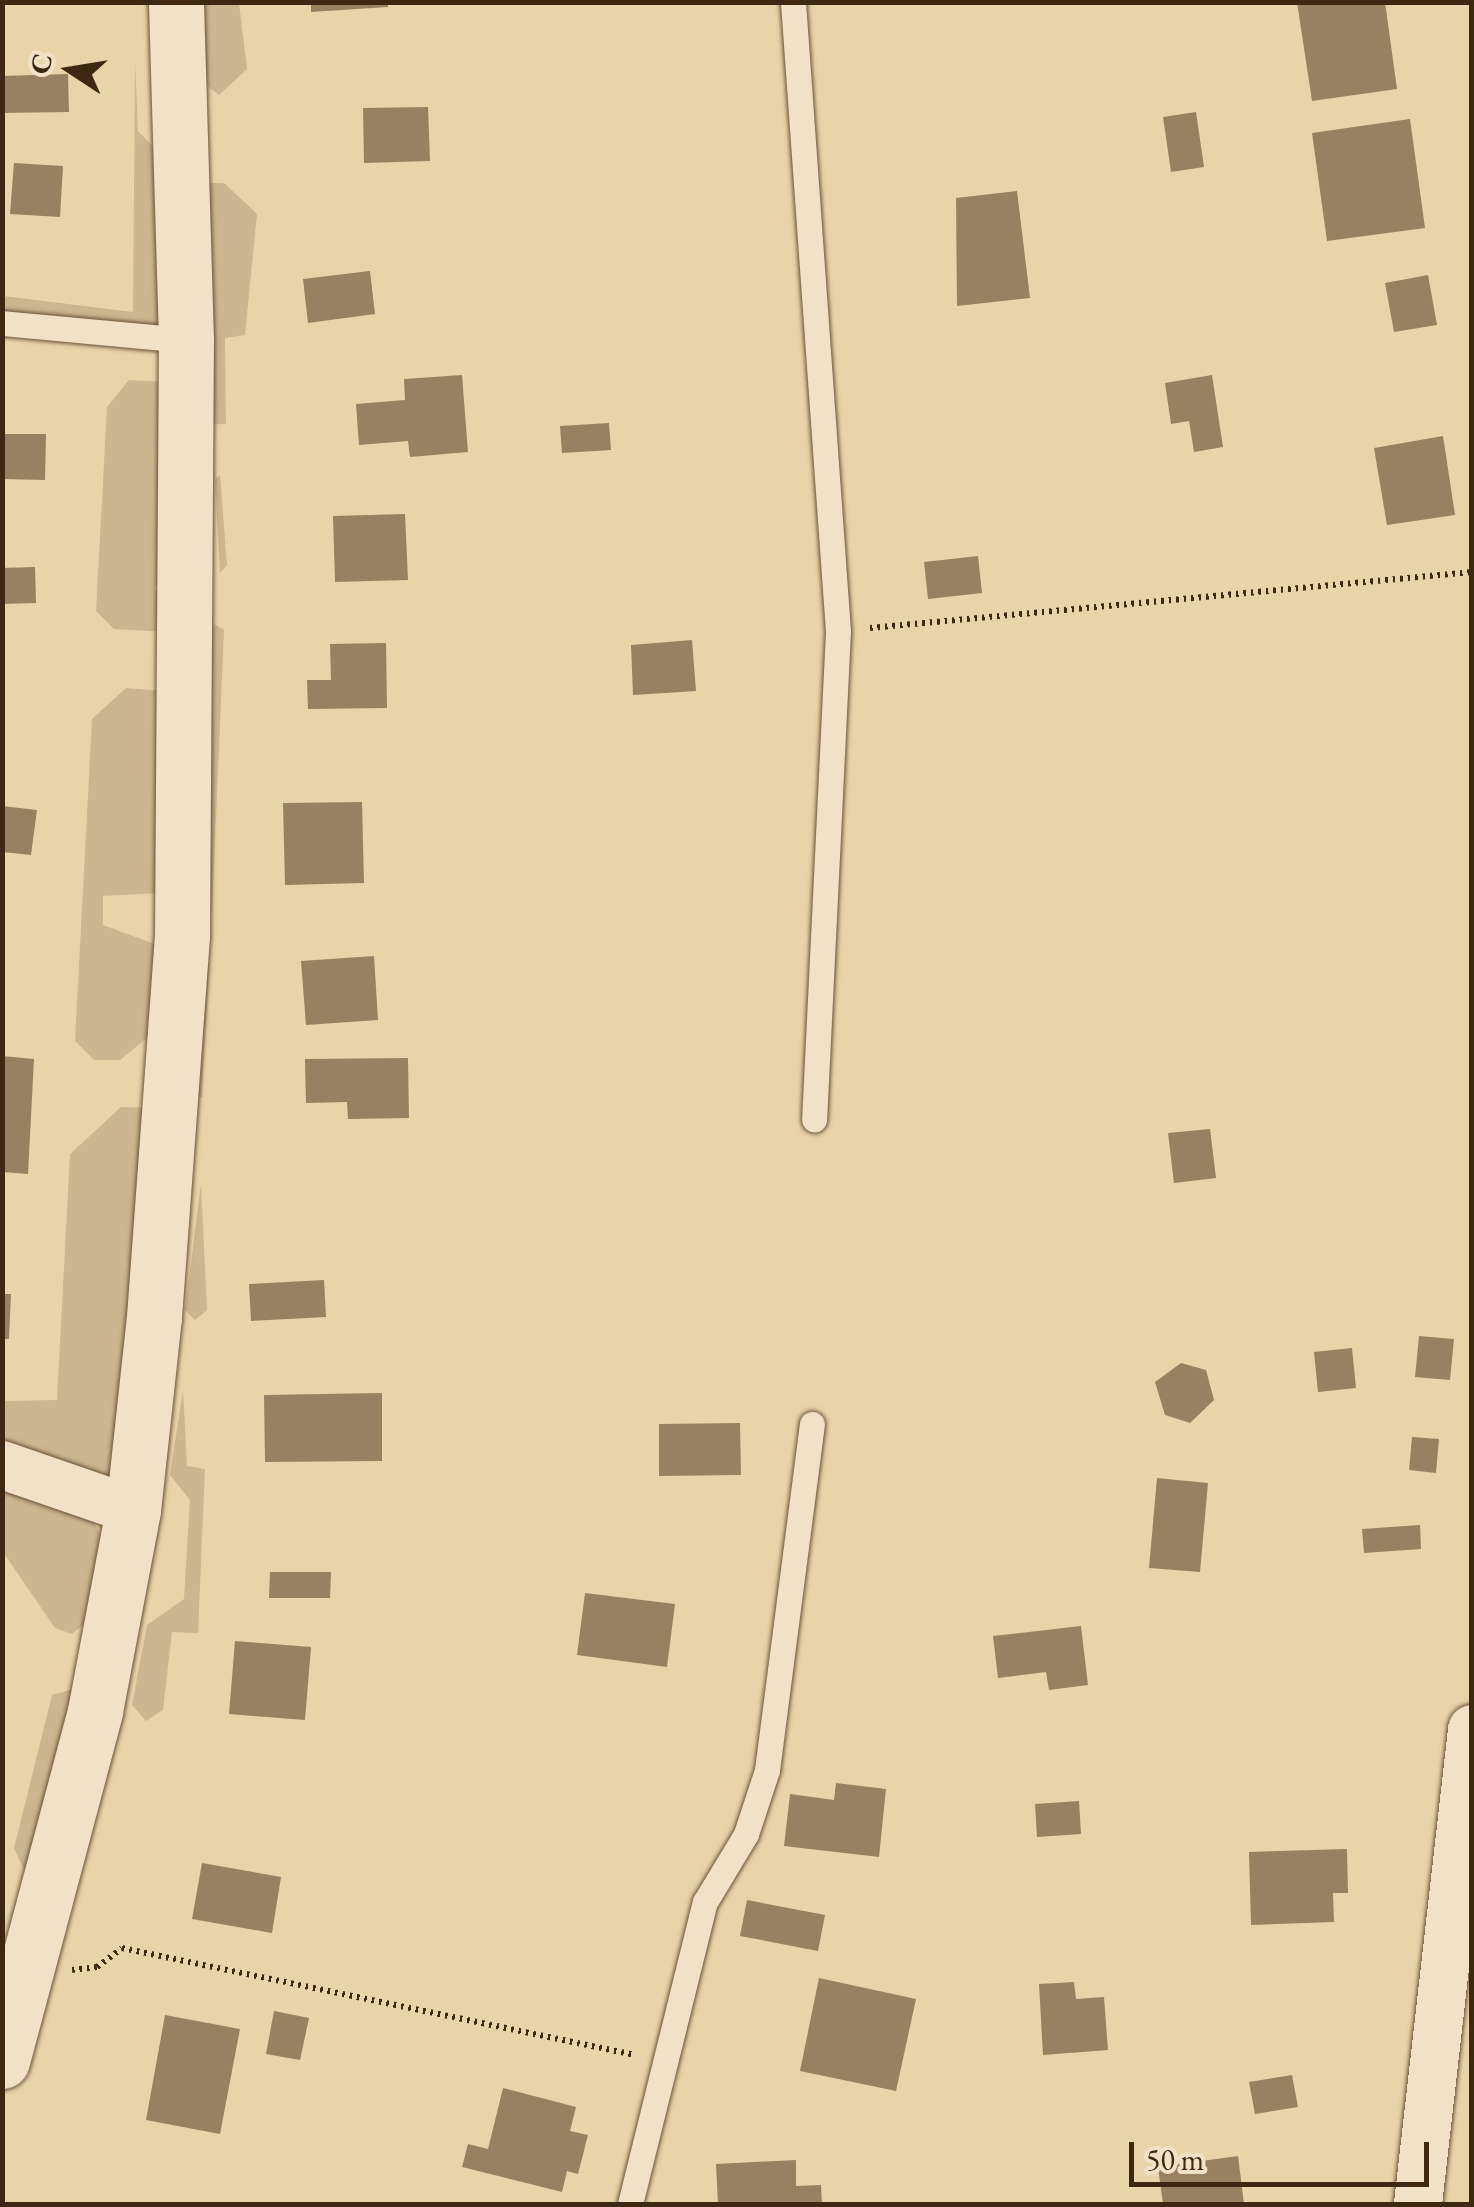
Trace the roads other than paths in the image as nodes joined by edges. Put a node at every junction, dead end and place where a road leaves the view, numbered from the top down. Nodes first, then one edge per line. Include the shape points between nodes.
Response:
1 (176, 2) edge
2 (793, 2) edge
3 (2, 322) edge
4 (186, 340) junction
5 (814, 1118) dead end
6 (812, 1424) dead end
7 (2, 1466) edge
8 (133, 1510) junction
9 (1472, 1729) edge
10 (2, 2061) edge
11 (630, 2204) edge
12 (1418, 2204) edge

1 - 4 street
2 - 5 lane via 838,631
3 - 4 lane
4 - 8 street via 182,936
6 - 11 lane via 767,1770 746,1834 704,1902
7 - 8 street
8 - 10 street
9 - 12 street

